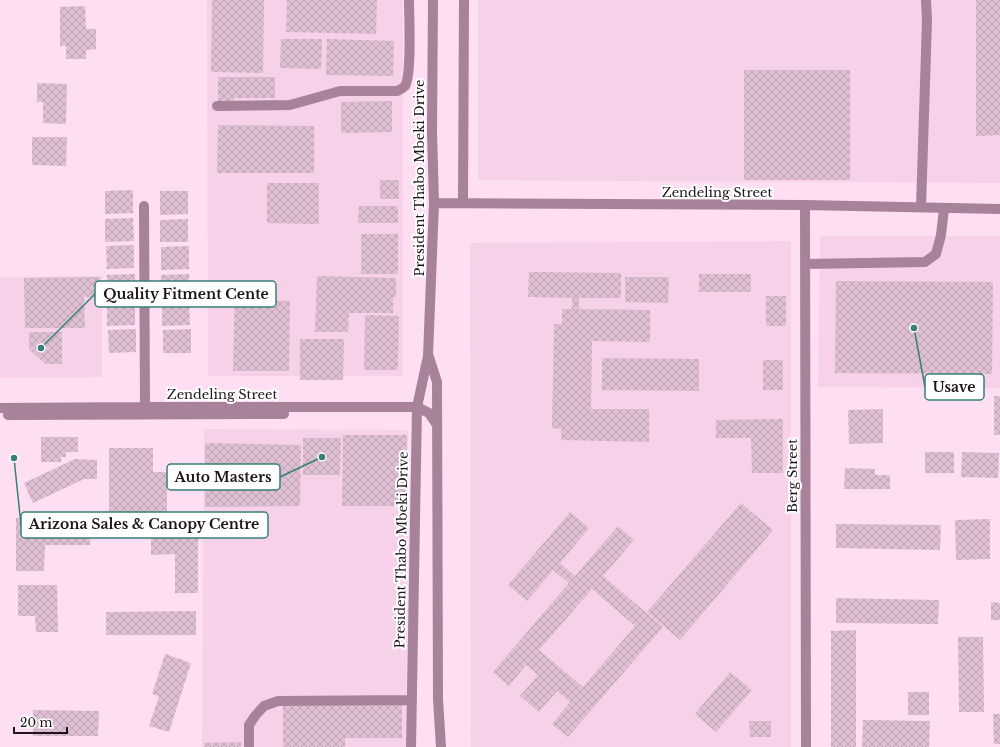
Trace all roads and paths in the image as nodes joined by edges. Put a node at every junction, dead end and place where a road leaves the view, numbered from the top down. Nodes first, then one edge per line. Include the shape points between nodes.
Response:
1 (409, 0) edge
2 (433, 0) edge
3 (464, 0) edge
4 (926, 0) edge
5 (217, 106) dead end
6 (434, 203) junction
7 (463, 204) junction
8 (805, 205) junction
9 (144, 206) dead end
10 (921, 207) junction
11 (944, 209) junction
12 (1000, 209) edge
13 (805, 264) junction
14 (428, 356) junction
15 (145, 406) junction
16 (0, 408) edge
17 (416, 410) junction
18 (0, 415) edge
19 (437, 425) junction
20 (412, 700) junction
21 (249, 747) edge
22 (411, 747) edge
23 (441, 747) edge
24 (806, 747) edge

1 - 5 street via 408,79 404,87 397,91 340,91 290,105
2 - 6 street, President Thabo Mbeki Drive
3 - 7 street
4 - 10 street
6 - 7 street, Zendeling Street
6 - 14 street, President Thabo Mbeki Drive
7 - 8 street, Zendeling Street
8 - 10 street, Zendeling Street
8 - 13 street, Berg Street
9 - 15 street
10 - 11 street, Zendeling Street
11 - 12 street, Zendeling Street
11 - 13 street via 936,254 925,262
13 - 24 street, Berg Street
14 - 17 street, President Thabo Mbeki Drive
14 - 19 street, President Thabo Mbeki Drive via 437,382
15 - 16 street, Zendeling Street
15 - 17 street, Zendeling Street
17 - 18 street
17 - 19 street via 429,413
17 - 20 street, President Thabo Mbeki Drive
19 - 23 street, President Thabo Mbeki Drive via 438,691
20 - 21 street via 278,701 264,706 249,725
20 - 22 street, President Thabo Mbeki Drive

